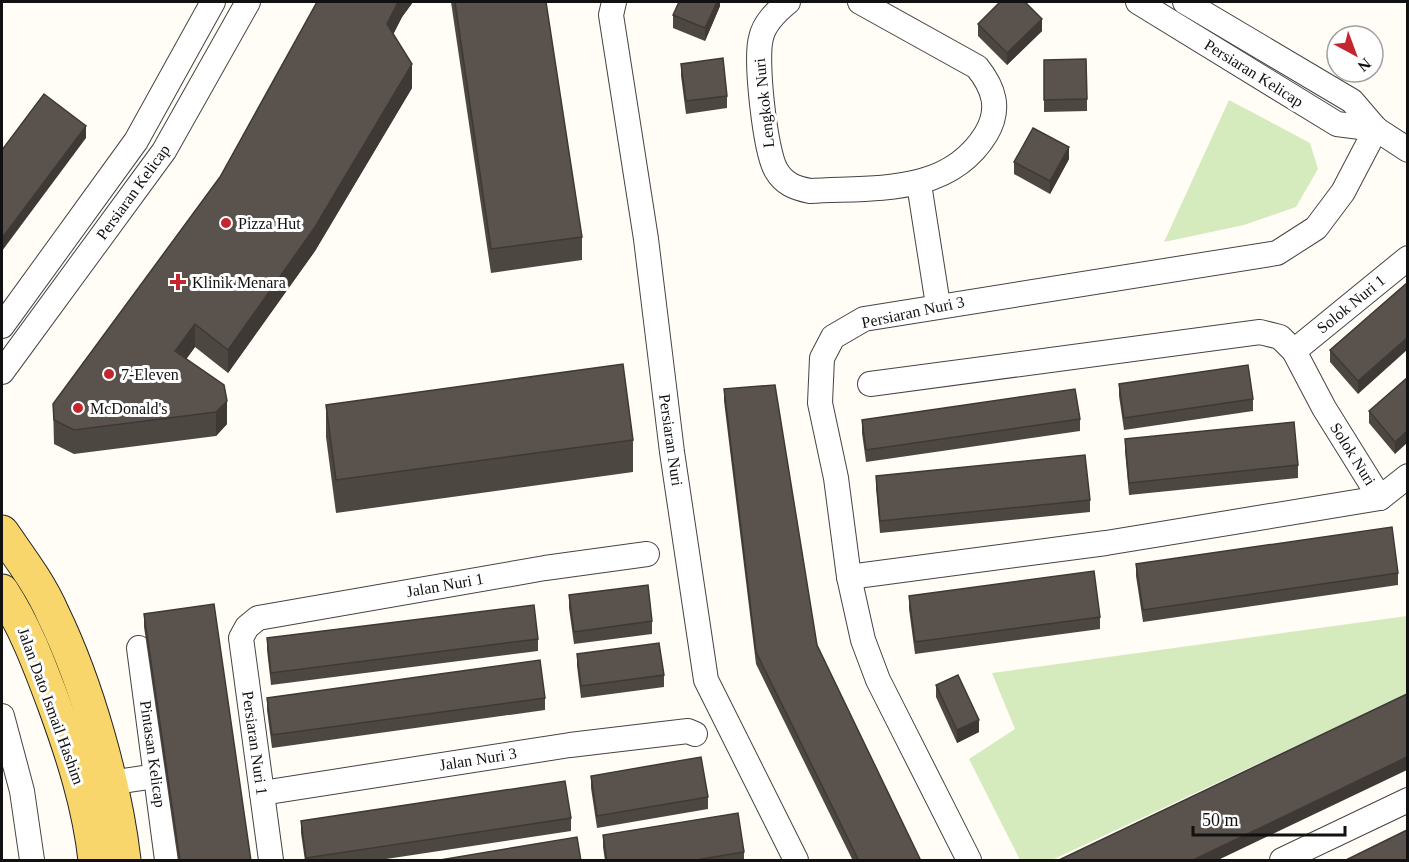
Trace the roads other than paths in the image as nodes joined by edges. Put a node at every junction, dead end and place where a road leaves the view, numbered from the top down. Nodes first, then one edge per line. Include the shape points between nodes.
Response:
1 (213, 2) edge
2 (248, 2) edge
3 (614, 2) edge
4 (788, 2) edge
5 (861, 2) edge
6 (1138, 2) edge
7 (1185, 2) edge
8 (1376, 129) junction
9 (1407, 150) edge
10 (919, 184) junction
11 (1407, 258) edge
12 (938, 305) junction
13 (2, 326) edge
14 (1294, 351) junction
15 (2, 372) edge
16 (870, 384) dead end
17 (1407, 476) edge
18 (1380, 498) junction
19 (2, 532) edge
20 (647, 554) dead end
21 (849, 577) junction
22 (2, 591) edge
23 (247, 627) joint
24 (139, 648) dead end
25 (2, 716) edge
26 (695, 734) dead end
27 (156, 776) junction
28 (109, 783) junction
29 (262, 794) junction
30 (1407, 800) edge
31 (32, 861) edge
32 (95, 861) edge
33 (124, 861) edge
34 (167, 861) edge
35 (271, 861) edge
36 (796, 861) edge
37 (969, 861) edge
38 (1282, 861) edge

1 - 13 street, Persiaran Kelicap via 136,141
2 - 15 street, Persiaran Kelicap via 164,151
3 - 36 street, Persiaran Nuri via 610,15 706,680
4 - 10 street, Lengkok Nuri via 761,35 757,55 769,153 775,169 796,189 810,191
5 - 10 street, Lengkok Nuri via 978,67 989,82 996,104 990,127 976,150 957,168
6 - 8 street, Persiaran Kelicap via 1337,124
7 - 8 street, Persiaran Kelicap via 1352,101
8 - 9 street, Persiaran Kelicap
8 - 12 street, Persiaran Nuri 3 via 1343,192 1316,228 1277,253
10 - 12 street
11 - 14 street, Solok Nuri 1
12 - 21 street, Persiaran Nuri 3 via 864,319 833,337 822,358 820,404 836,478
14 - 16 street, Solok Nuri via 1280,338 1260,332
14 - 18 street, Solok Nuri
17 - 18 street
18 - 21 street, Solok Nuri via 1106,543
19 - 28 main road, Jalan Dato Ismail Hashim via 33,577 66,642
20 - 23 street, Jalan Nuri 1 via 258,618
21 - 37 street, Persiaran Nuri 3 via 863,640 878,680
22 - 32 main road, Jalan Dato Ismail Hashim via 27,635 75,762
23 - 29 street, Persiaran Nuri 1 via 241,638
24 - 27 street, Pintasan Kelicap
25 - 31 street via 22,791
26 - 29 street, Jalan Nuri 3 via 688,731 570,745
27 - 28 street
27 - 34 street, Pintasan Kelicap
28 - 33 main road, Jalan Dato Ismail Hashim
29 - 35 street, Persiaran Nuri 1
30 - 38 street

